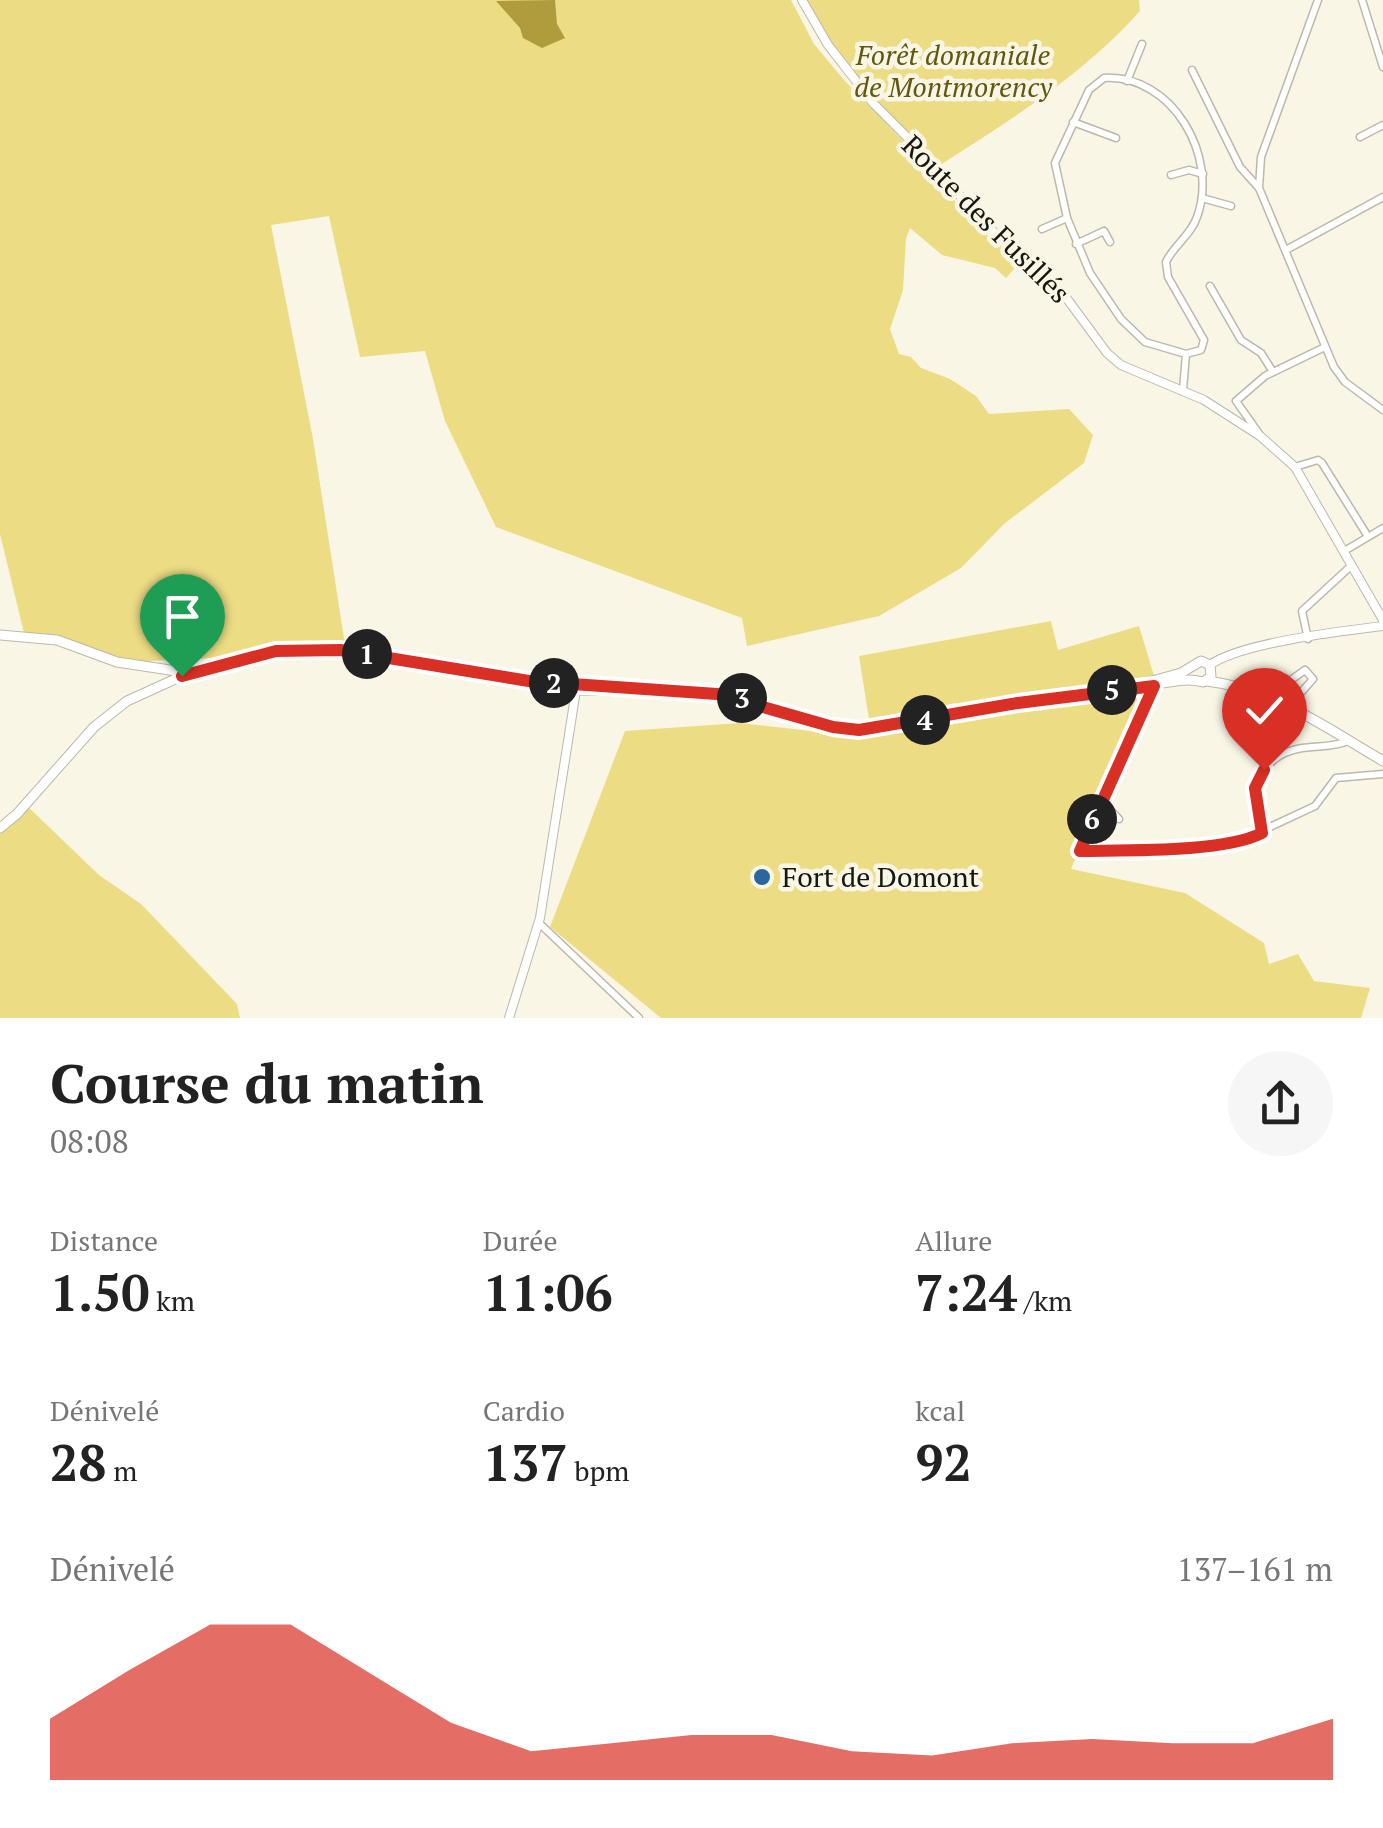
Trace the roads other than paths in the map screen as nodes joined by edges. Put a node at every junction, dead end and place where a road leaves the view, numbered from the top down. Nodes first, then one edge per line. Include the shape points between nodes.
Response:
1 (802, 0) edge
2 (1318, 0) edge
3 (1362, 0) edge
4 (1142, 44) dead end
5 (1380, 50) edge
6 (1383, 67) edge
7 (1192, 70) dead end
8 (1128, 81) junction
9 (1073, 122) junction
10 (1383, 125) edge
11 (1116, 138) dead end
12 (1360, 138) dead end
13 (1203, 174) junction
14 (1171, 176) dead end
15 (1259, 188) junction
16 (1202, 198) junction
17 (1383, 198) edge
18 (1231, 206) dead end
19 (1067, 218) junction
20 (1042, 229) dead end
21 (1110, 242) dead end
22 (1076, 244) junction
23 (1286, 250) junction
24 (1210, 286) dead end
25 (1325, 347) junction
26 (1186, 354) junction
27 (1272, 372) junction
28 (1182, 390) junction
29 (1383, 410) edge
30 (1260, 436) junction
31 (1295, 466) junction
32 (1383, 528) edge
33 (1367, 535) junction
34 (1346, 550) junction
35 (1352, 566) junction
36 (1383, 623) edge
37 (0, 635) edge
38 (1308, 639) junction
39 (137, 666) junction
40 (1193, 666) junction
41 (162, 669) junction
42 (201, 670) junction
43 (1206, 675) junction
44 (162, 683) junction
45 (1155, 683) junction
46 (577, 687) junction
47 (1272, 698) junction
48 (1290, 706) junction
49 (1348, 741) junction
50 (1383, 761) edge
51 (1383, 774) edge
52 (1100, 799) junction
53 (1119, 819) dead end
54 (0, 828) edge
55 (1262, 833) junction
56 (539, 924) junction
57 (509, 1018) edge
58 (639, 1018) edge

1 - 28 street, Route des Fusillés via 874,104 978,216 1065,296 1098,342 1122,365
2 - 15 street via 1261,157
3 - 5 street
4 - 8 street
5 - 6 street
7 - 15 street via 1240,166
8 - 9 street via 1096,83
8 - 13 street via 1167,104 1187,126
9 - 11 street
9 - 19 street via 1056,176
10 - 12 street
13 - 14 street
13 - 16 street
15 - 23 street
16 - 18 street
16 - 26 street via 1197,218 1166,262 1204,340 1201,350
17 - 23 street
19 - 20 street
19 - 22 street
21 - 22 street via 1104,231
22 - 26 street via 1132,331
23 - 25 street
24 - 27 street via 1241,340 1261,353
25 - 27 street
25 - 29 street via 1345,382
26 - 28 street
27 - 30 street via 1235,404
28 - 30 street, Route des Fusillés
30 - 31 street, Route des Fusillés
31 - 33 street via 1318,460
31 - 34 street, Route des Fusillés
32 - 33 street
33 - 34 street
34 - 35 street, Route des Fusillés
35 - 36 street, Route des Fusillés
35 - 38 street via 1302,611
36 - 38 street
37 - 39 main road via 58,640
38 - 43 street via 1220,658
39 - 41 main road
39 - 44 main road
40 - 43 main road via 1192,674
40 - 43 main road via 1201,661
40 - 45 main road
41 - 42 main road
41 - 44 main road via 168,677
42 - 44 main road
42 - 46 main road via 313,649
43 - 45 main road
43 - 47 main road
44 - 54 main road via 94,726
45 - 46 main road via 859,730 740,698
45 - 52 street
46 - 56 street
47 - 48 main road
47 - 48 street via 1304,670 1311,682
48 - 49 main road
49 - 50 main road
49 - 55 street via 1272,760 1255,788
51 - 55 street via 1336,778 1315,806
52 - 53 street
52 - 55 street via 1080,851 1220,844
56 - 57 street
56 - 58 street

